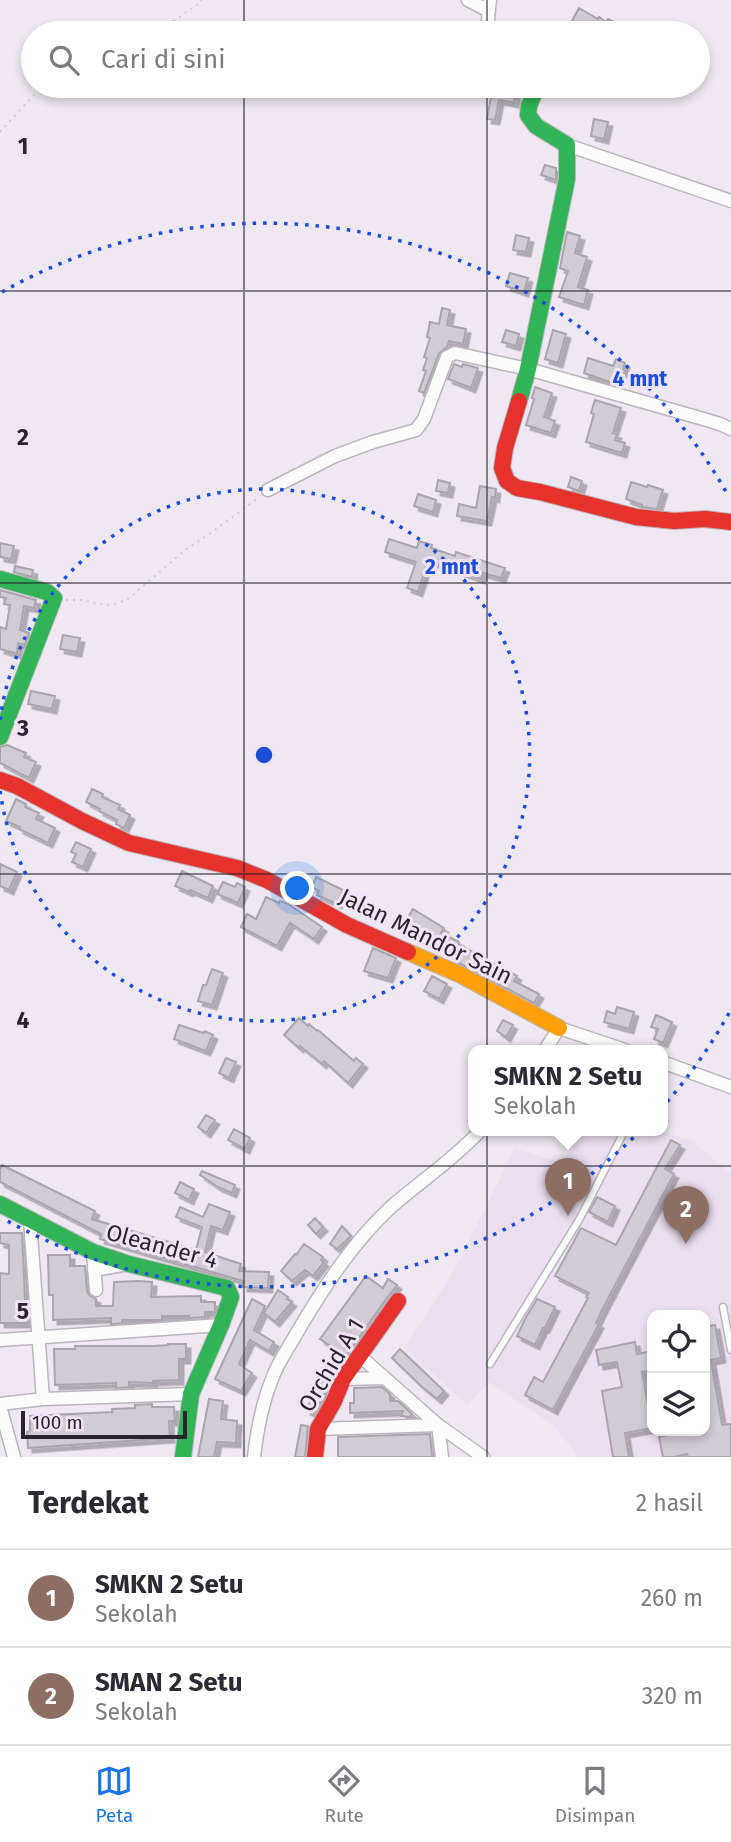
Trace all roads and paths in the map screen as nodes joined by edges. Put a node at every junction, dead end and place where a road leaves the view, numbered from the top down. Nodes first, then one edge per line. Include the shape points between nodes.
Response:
1 (201, 0) edge
2 (468, 0) edge
3 (489, 5) edge
4 (173, 21) edge
5 (31, 98) edge
6 (532, 98) edge
7 (0, 132) edge
8 (567, 145) junction
9 (731, 201) edge
10 (528, 369) junction
11 (731, 429) edge
12 (268, 490) joint
13 (731, 522) edge
14 (0, 579) edge
15 (54, 601) junction
16 (0, 737) edge
17 (0, 780) edge
18 (559, 1028) junction
19 (548, 1045) edge
20 (610, 1045) edge
21 (668, 1064) edge
22 (731, 1087) edge
23 (475, 1136) edge
24 (622, 1136) edge
25 (0, 1204) edge
26 (30, 1220) junction
27 (93, 1252) junction
28 (129, 1264) junction
29 (94, 1270) junction
30 (96, 1290) dead end
31 (398, 1301) dead end
32 (723, 1307) dead end
33 (221, 1325) junction
34 (38, 1338) junction
35 (0, 1340) edge
36 (731, 1350) edge
37 (360, 1356) junction
38 (490, 1364) dead end
39 (385, 1378) junction
40 (343, 1379) junction
41 (191, 1394) junction
42 (43, 1399) junction
43 (0, 1405) edge
44 (438, 1424) junction
45 (318, 1429) junction
46 (14, 1457) edge
47 (176, 1457) edge
48 (183, 1457) edge
49 (254, 1457) edge
50 (315, 1457) edge
51 (442, 1457) edge
52 (483, 1457) edge

1 - 4 path
2 - 3 street
5 - 7 path
6 - 8 street via 530,119
8 - 9 street
8 - 10 street via 566,179
10 - 11 street
10 - 12 street via 460,353 450,355 416,430 335,456
10 - 13 street via 502,468 512,486 636,517
12 - 15 path via 185,550 127,600 111,605
14 - 15 street via 47,592
15 - 16 street
17 - 18 street, Jalan Mandor Sain via 129,843 237,868 267,880 347,925 461,975
18 - 19 street
18 - 20 street
21 - 22 street
23 - 49 street via 392,1206 334,1274 273,1376
24 - 38 lane via 579,1220
25 - 26 street, Oleander 4
26 - 27 street, Oleander 4
26 - 34 street
27 - 28 street, Oleander 4
27 - 29 street
28 - 29 street
28 - 33 street, Oleander 4 via 227,1288 231,1297
29 - 30 street
31 - 37 street, Orchid A 1
32 - 36 lane
33 - 34 street
33 - 41 street, Oleander 4
34 - 35 street
34 - 42 street
37 - 39 street
37 - 40 street, Orchid A 1
39 - 40 street
39 - 44 street
40 - 45 street, Orchid A 1
41 - 42 street
41 - 48 street, Oleander 4
42 - 43 street
43 - 46 street
44 - 45 street
44 - 51 street
44 - 52 street
45 - 50 street, Orchid A 1
47 - 48 street

